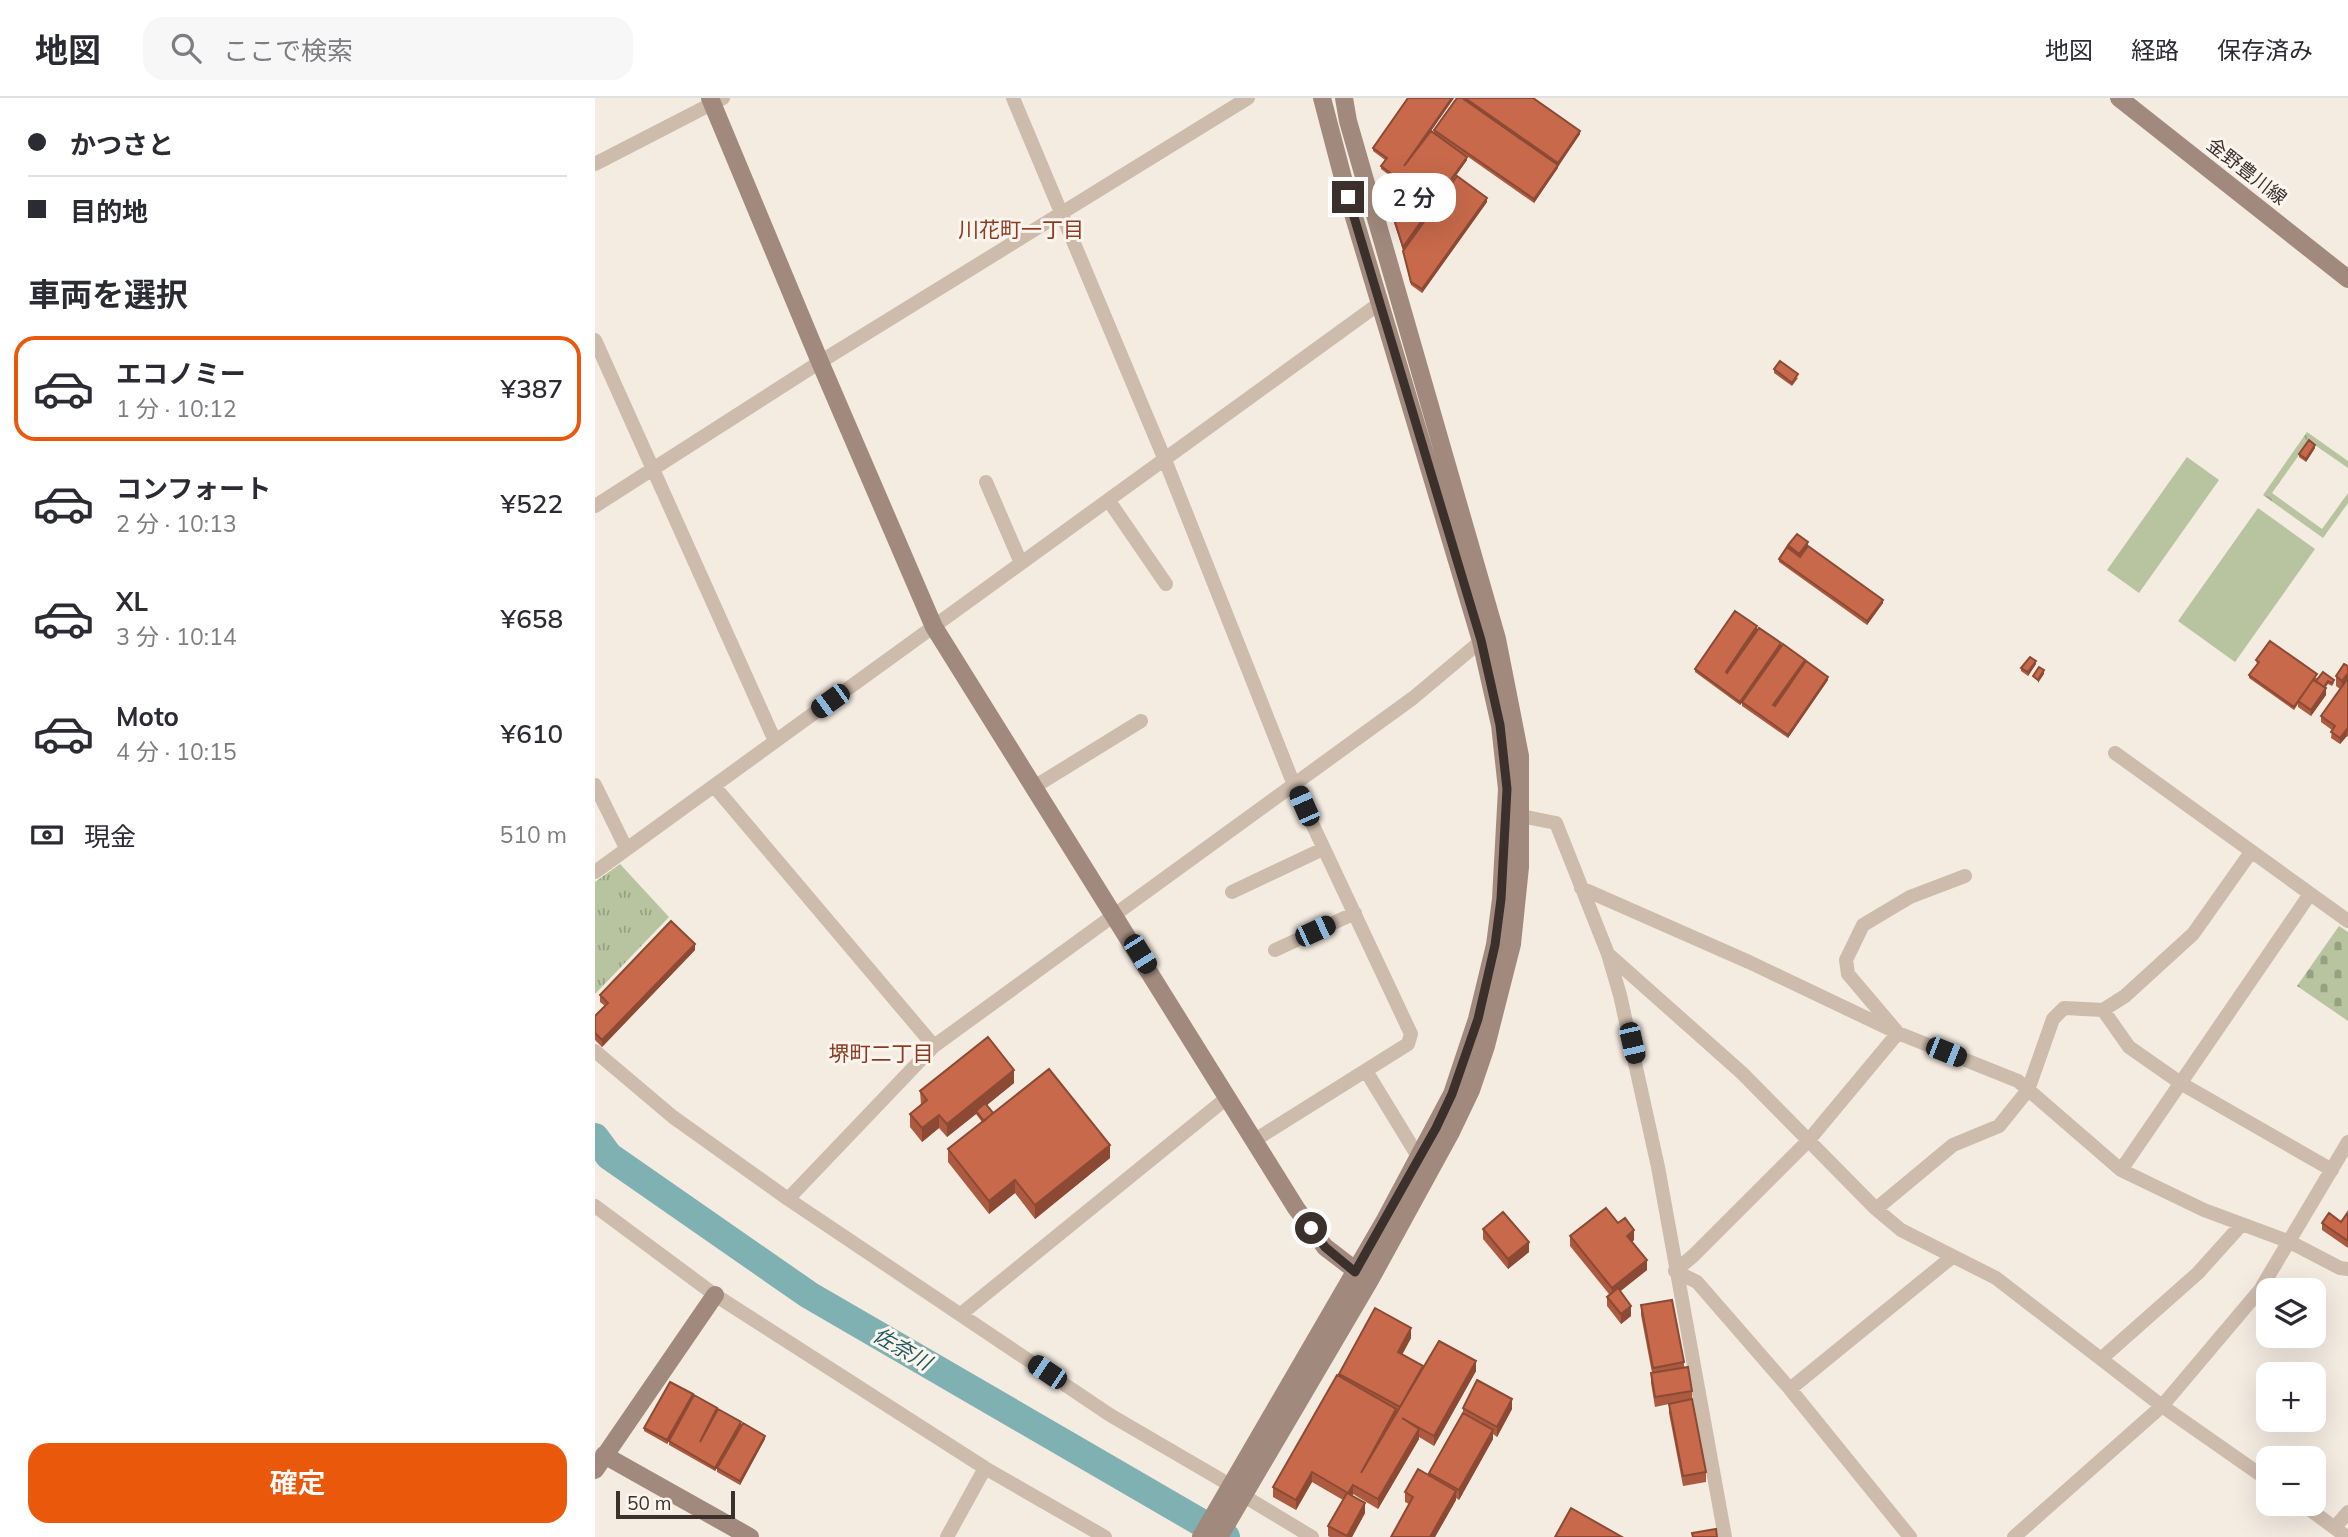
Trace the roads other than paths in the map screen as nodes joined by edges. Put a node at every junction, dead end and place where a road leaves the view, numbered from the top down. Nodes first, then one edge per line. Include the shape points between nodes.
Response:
1 (1013, 98) edge
2 (1248, 98) edge
3 (1322, 98) edge
4 (1344, 98) edge
5 (2119, 98) edge
6 (715, 100) edge
7 (595, 164) edge
8 (1063, 213) junction
9 (2348, 279) edge
10 (1380, 303) junction
11 (595, 340) edge
12 (820, 362) junction
13 (1165, 460) junction
14 (653, 470) junction
15 (986, 482) dead end
16 (1109, 501) junction
17 (595, 506) edge
18 (1021, 563) junction
19 (1165, 584) dead end
20 (934, 628) junction
21 (1481, 640) junction
22 (1142, 722) dead end
23 (775, 741) junction
24 (2115, 753) dead end
25 (595, 785) edge
26 (1294, 785) junction
27 (714, 786) junction
28 (1034, 787) junction
29 (1521, 816) junction
30 (626, 848) junction
31 (1323, 849) junction
32 (2252, 852) junction
33 (595, 872) edge
34 (1965, 876) dead end
35 (1581, 888) junction
36 (1232, 892) dead end
37 (2310, 894) junction
38 (1355, 913) junction
39 (1115, 915) junction
40 (2348, 921) edge
41 (1275, 950) dead end
42 (1608, 954) junction
43 (2103, 1010) junction
44 (1898, 1033) junction
45 (934, 1046) junction
46 (595, 1051) edge
47 (1366, 1071) junction
48 (2182, 1084) junction
49 (2028, 1090) junction
50 (1228, 1097) junction
51 (1255, 1140) junction
52 (1808, 1141) junction
53 (2348, 1142) edge
54 (1419, 1158) junction
55 (2121, 1170) junction
56 (2332, 1170) junction
57 (788, 1199) junction
58 (595, 1206) edge
59 (1875, 1209) junction
60 (2242, 1224) junction
61 (2290, 1242) junction
62 (1952, 1257) junction
63 (2344, 1269) edge
64 (1675, 1270) junction
65 (1362, 1276) junction
66 (2348, 1281) edge
67 (715, 1295) junction
68 (961, 1314) junction
69 (2102, 1358) junction
70 (1790, 1389) junction
71 (2162, 1406) junction
72 (598, 1458) edge
73 (985, 1468) junction
74 (2256, 1472) edge
75 (1234, 1495) junction
76 (2348, 1512) edge
77 (2319, 1516) edge
78 (2335, 1527) junction
79 (750, 1537) edge
80 (947, 1537) edge
81 (1105, 1537) edge
82 (1201, 1537) edge
83 (1219, 1537) edge
84 (1312, 1537) edge
85 (1725, 1537) edge
86 (1910, 1537) edge
87 (2014, 1537) edge
88 (2347, 1537) edge

1 - 8 street
2 - 8 street
3 - 10 street
4 - 29 street via 1497,639 1520,756
5 - 9 street, 金野豊川線
6 - 7 street
6 - 12 street
8 - 12 street
8 - 13 street
10 - 13 street
10 - 21 street
11 - 14 street
12 - 14 street
12 - 20 street
13 - 16 street
13 - 26 street
14 - 17 street
14 - 23 street
15 - 18 street
16 - 18 street
16 - 19 street
18 - 20 street
20 - 23 street
20 - 28 street
21 - 26 street via 1413,698
21 - 54 street via 1500,725 1507,789 1501,899 1478,1019 1452,1094
22 - 28 street
23 - 27 street
24 - 32 street
25 - 30 street
26 - 31 street
26 - 39 street
27 - 30 street
27 - 45 street
28 - 39 street
29 - 35 street via 1556,823
29 - 65 street via 1512,944 1471,1090 1450,1134
30 - 33 street
31 - 36 street
31 - 38 street
32 - 37 street
32 - 43 street via 2193,934
34 - 44 street via 1910,897 1863,925 1846,960 1848,974
35 - 42 street
35 - 44 street
37 - 40 street
37 - 48 street
38 - 41 street
38 - 47 street via 1411,1034 1408,1044
39 - 45 street
39 - 50 street
42 - 52 street via 1742,1073
42 - 64 street via 1643,1091
43 - 48 street via 2129,1047
43 - 49 street via 2064,1008 2053,1018
44 - 49 street via 2018,1081
44 - 52 street
45 - 57 street
46 - 57 street via 673,1117
47 - 51 street
47 - 54 street
48 - 55 street
48 - 56 street
49 - 55 street
49 - 59 street via 1999,1126 1953,1144
50 - 51 street
50 - 68 street
51 - 65 street via 1325,1247
52 - 59 street
52 - 64 street
53 - 56 street
54 - 65 street
55 - 60 street
56 - 61 street
57 - 68 street
58 - 67 street
59 - 62 street via 1901,1230
60 - 61 street
60 - 69 street via 2198,1273
61 - 63 street
61 - 71 street via 2260,1290
62 - 69 street via 1996,1278
62 - 70 street
63 - 66 street
64 - 70 street via 1697,1282
64 - 85 street
65 - 75 street via 1296,1402
67 - 72 street
67 - 73 street
68 - 75 street
69 - 71 street
70 - 86 street
71 - 74 street
71 - 87 street
72 - 79 street
73 - 80 street
73 - 81 street
75 - 82 street
75 - 83 street
75 - 84 street
76 - 78 street
77 - 78 street
78 - 88 street

